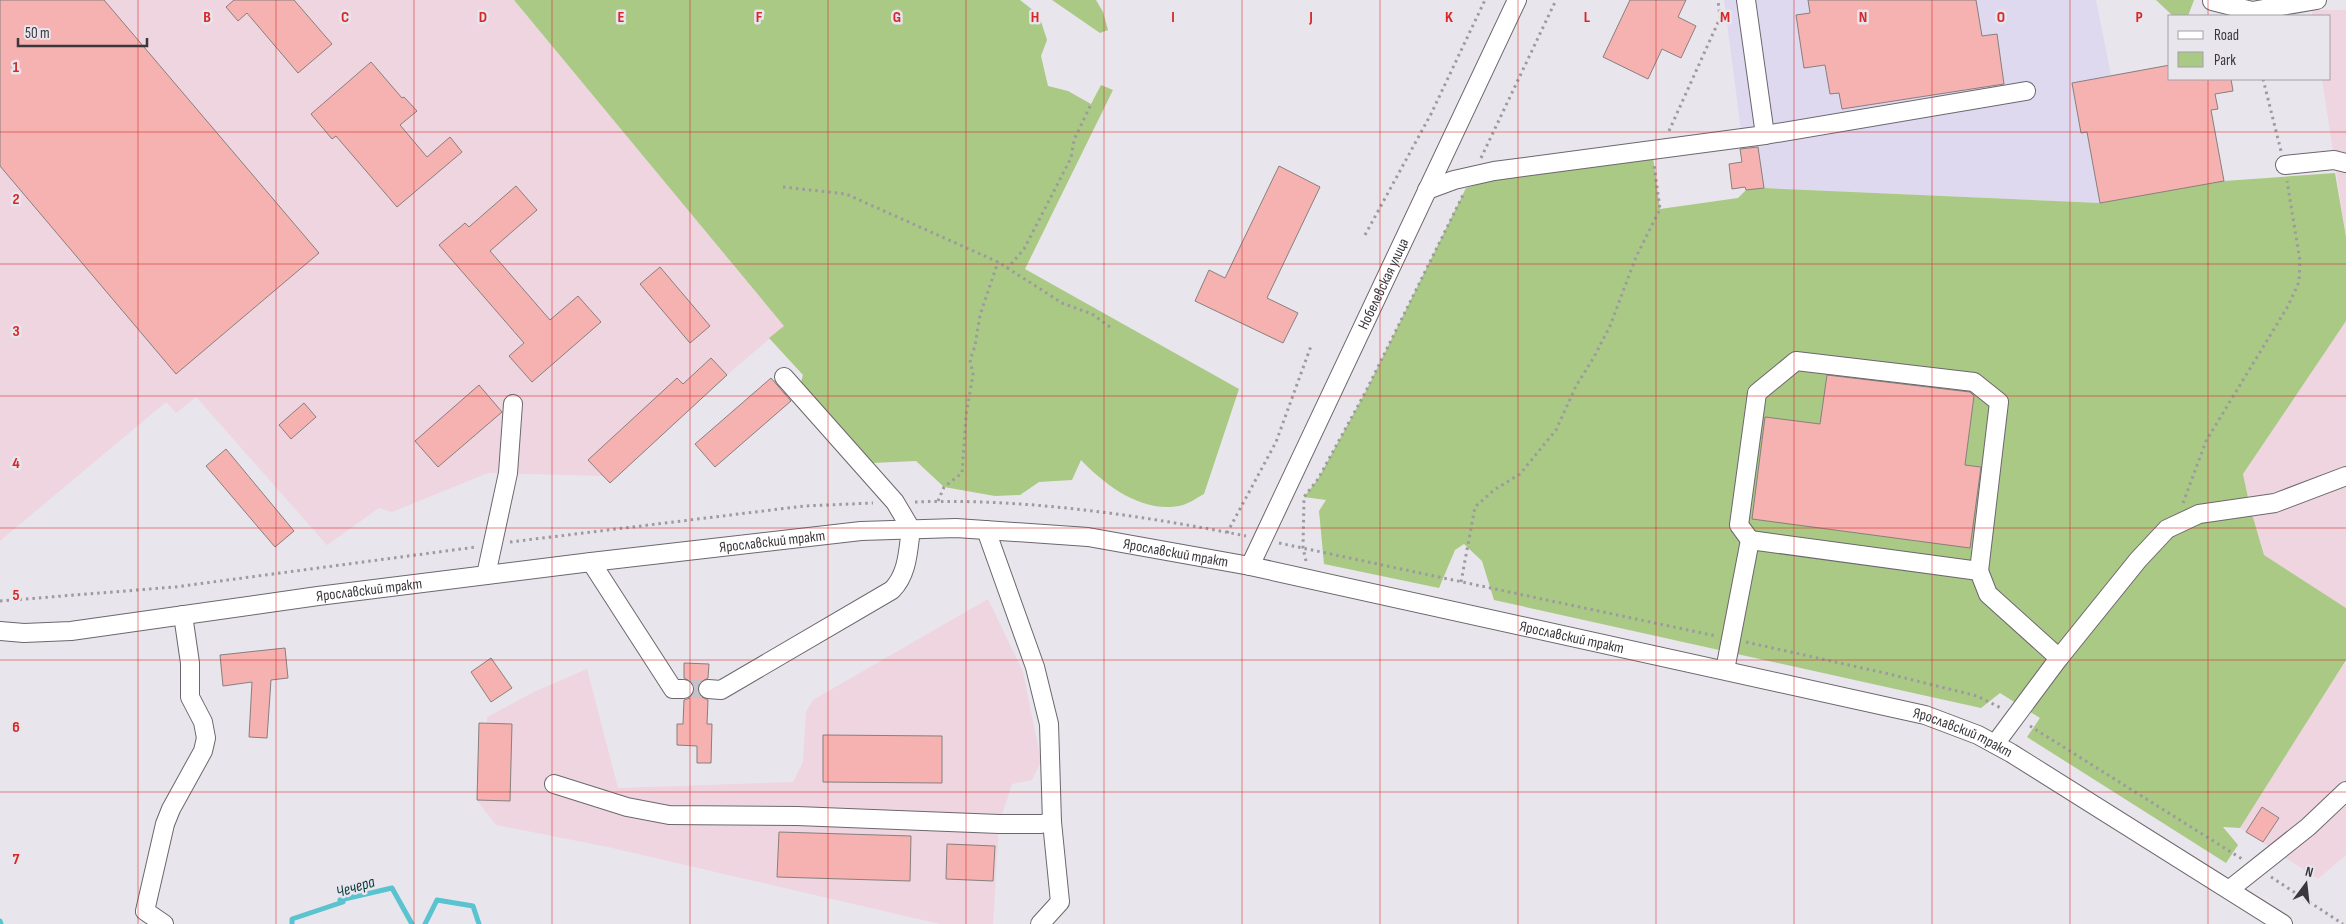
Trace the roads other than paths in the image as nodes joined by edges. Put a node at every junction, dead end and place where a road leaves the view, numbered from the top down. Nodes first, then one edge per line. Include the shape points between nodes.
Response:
1 (1517, 0) edge
2 (1746, 0) edge
3 (2211, 0) edge
4 (2317, 0) edge
5 (2227, 15) edge
6 (2026, 91) dead end
7 (1766, 135) junction
8 (2346, 163) edge
9 (2285, 166) road end
10 (1426, 190) junction
11 (784, 377) dead end
12 (514, 404) dead end
13 (2346, 476) edge
14 (911, 529) junction
15 (986, 530) junction
16 (1750, 540) junction
17 (591, 562) junction
18 (1250, 566) junction
19 (1979, 571) junction
20 (486, 575) junction
21 (183, 615) junction
22 (0, 630) edge
23 (2059, 658) junction
24 (1724, 670) junction
25 (684, 689) tunnel mouth
26 (708, 689) tunnel mouth
27 (1995, 744) junction
28 (554, 784) dead end
29 (2346, 791) edge
30 (1052, 822) junction
31 (2230, 889) junction
32 (164, 924) edge
33 (1040, 924) edge
34 (2283, 924) edge

1 - 10 street, Нобелевская улица
2 - 7 street
3 - 4 street via 2252,11
3 - 5 street
6 - 7 street
7 - 10 street via 1494,171
8 - 9 street via 2334,160
10 - 18 street, Нобелевская улица
11 - 14 street via 895,502
12 - 20 street via 508,473
13 - 23 street via 2275,503 2198,514 2168,529 2138,560
14 - 15 street, Ярославский тракт
14 - 17 street, Ярославский тракт via 861,531
14 - 26 street via 905,570 892,590 721,690
15 - 18 street, Ярославский тракт via 1088,538
15 - 30 street via 1035,667 1049,724
16 - 19 street
16 - 19 street via 1739,525 1758,393 1796,361 1974,382 1999,402
16 - 24 street
17 - 20 street, Ярославский тракт
17 - 25 street via 673,689
18 - 24 street, Ярославский тракт
19 - 23 street via 1988,594
20 - 21 street, Ярославский тракт
21 - 22 street, Ярославский тракт via 71,631 24,633
21 - 32 street via 190,663 190,698 203,722 206,738 203,751 165,824 145,911
23 - 27 street
24 - 27 street, Ярославский тракт via 1925,714
27 - 31 street, Ярославский тракт
28 - 30 street via 627,807 669,815 999,824
29 - 31 street via 2308,827
30 - 33 street via 1060,902
31 - 34 street, Ярославский тракт

